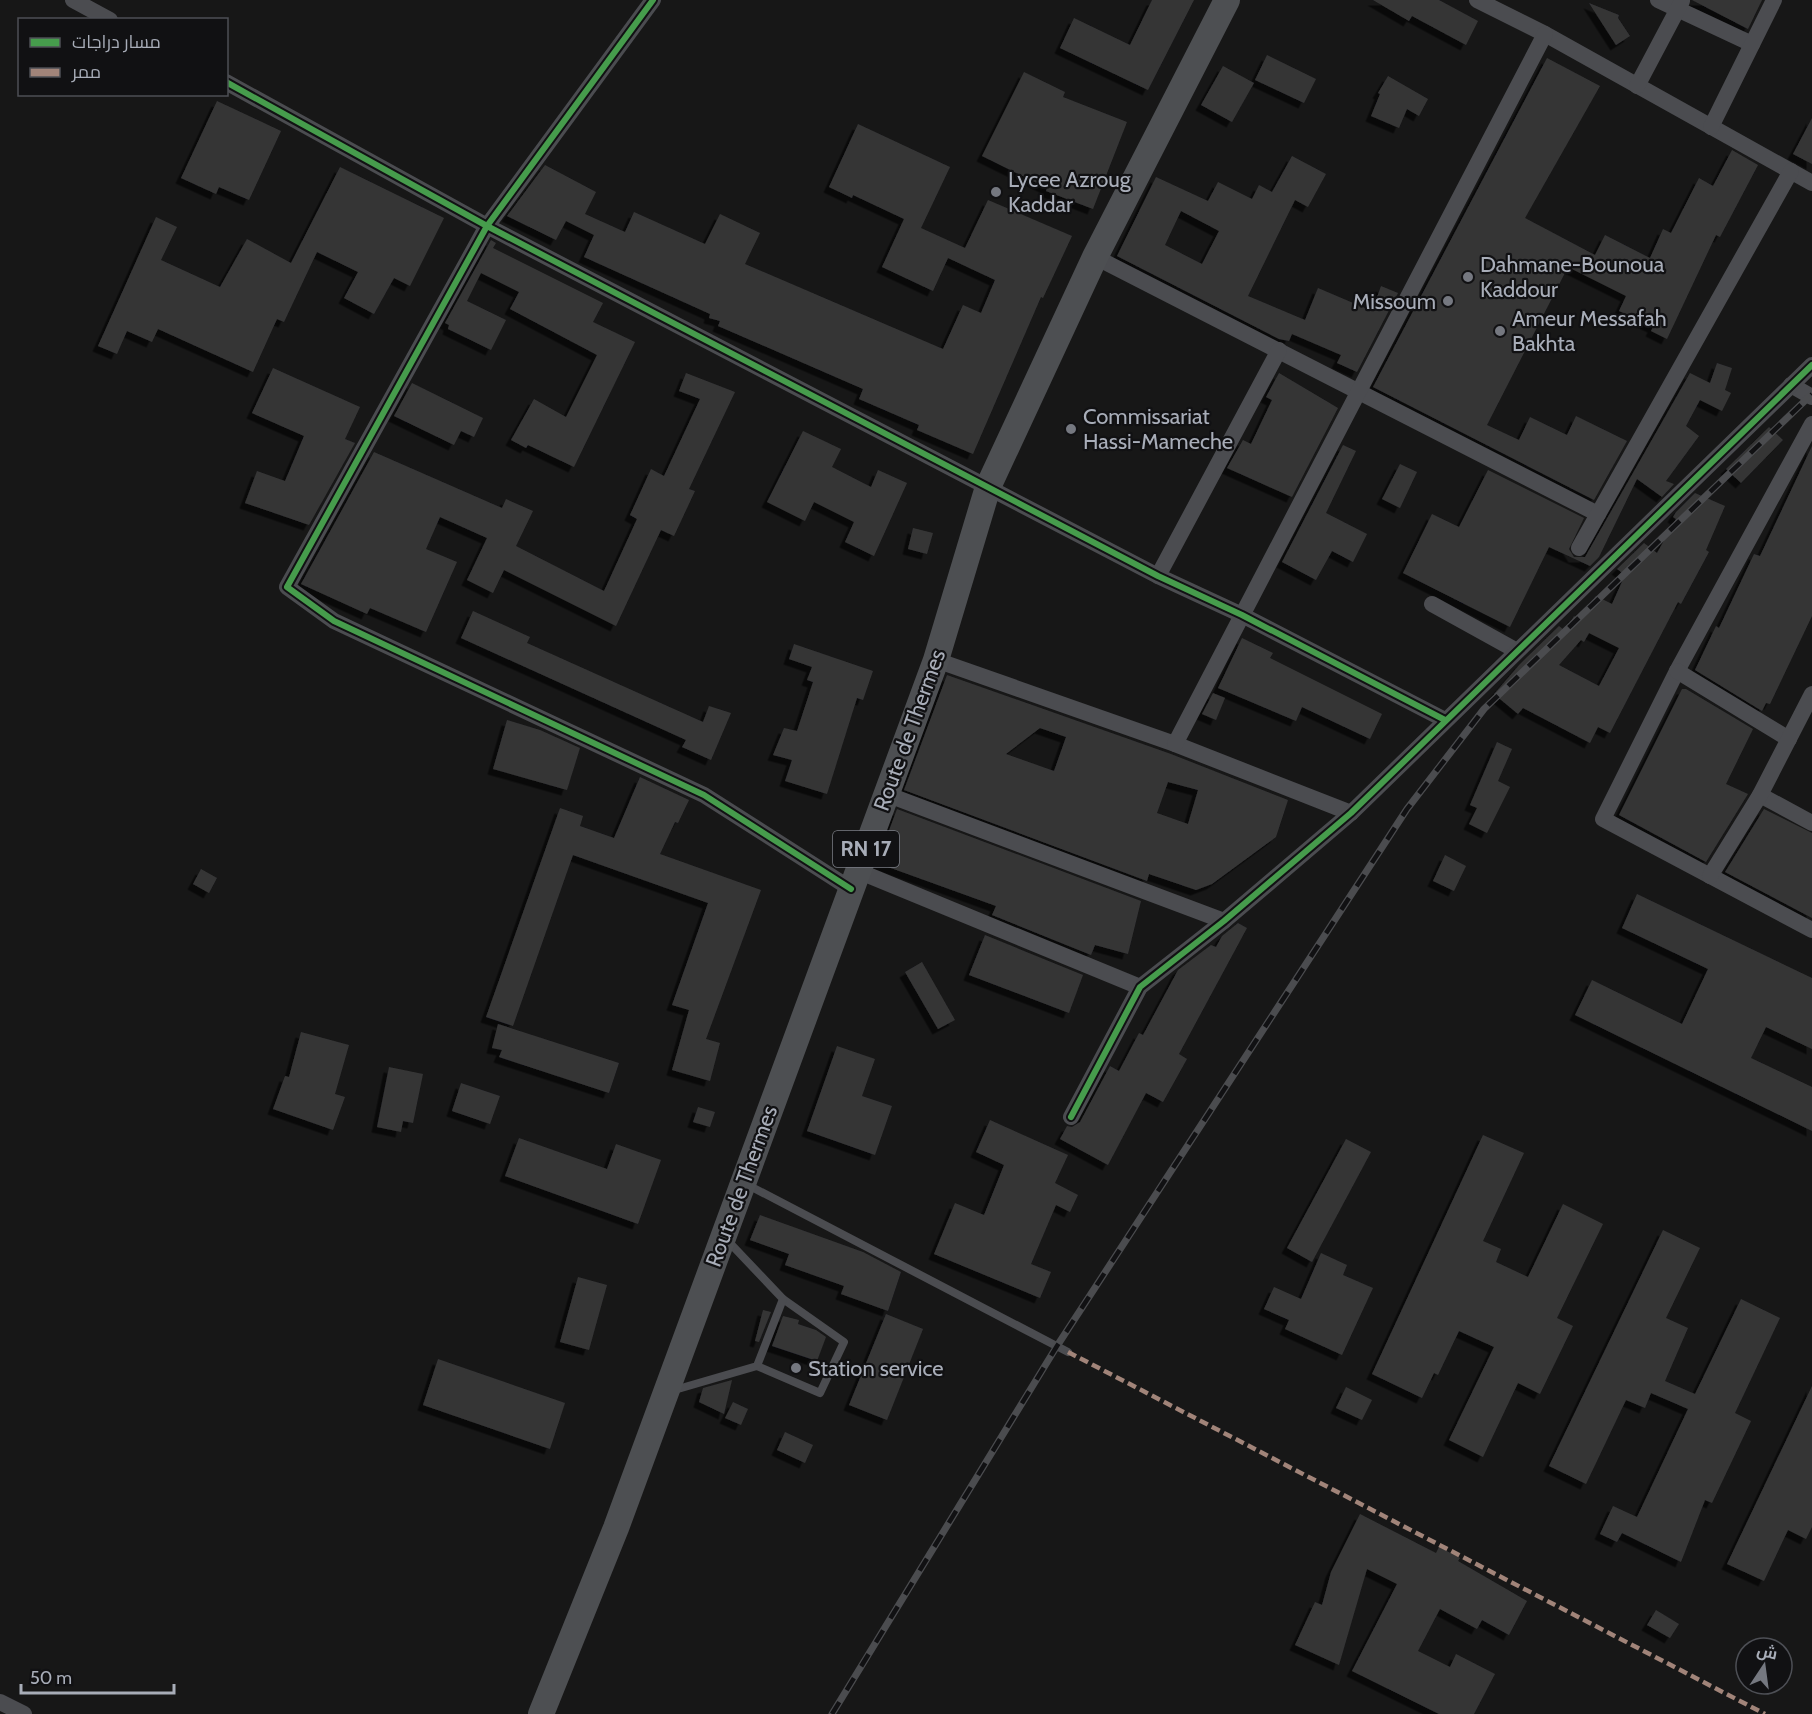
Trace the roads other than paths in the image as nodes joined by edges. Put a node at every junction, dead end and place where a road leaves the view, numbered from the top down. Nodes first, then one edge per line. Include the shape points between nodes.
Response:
1 (73, 0) edge
2 (653, 0) edge
3 (1227, 0) edge
4 (1477, 0) edge
5 (1658, 0) edge
6 (1774, 0) edge
7 (1680, 5) edge
8 (106, 18) edge
9 (1545, 34) junction
10 (1752, 44) junction
11 (228, 83) edge
12 (1637, 87) junction
13 (1711, 127) junction
14 (1791, 171) junction
15 (1812, 183) edge
16 (487, 225) junction
17 (1095, 257) junction
18 (1280, 350) junction
19 (1812, 365) edge
20 (1791, 385) junction
21 (1359, 391) junction
22 (1812, 397) edge
23 (1812, 424) edge
24 (988, 488) junction
25 (1598, 513) junction
26 (1579, 548) dead end
27 (1158, 576) junction
28 (1432, 604) dead end
29 (1242, 615) junction
30 (1517, 651) junction
31 (936, 660) junction
32 (1677, 671) junction
33 (1812, 694) edge
34 (1445, 720) junction
35 (1789, 739) junction
36 (1176, 744) junction
37 (886, 794) junction
38 (1760, 795) junction
39 (1351, 813) junction
40 (1812, 823) edge
41 (1710, 876) junction
42 (854, 880) junction
43 (1224, 921) junction
44 (1812, 930) edge
45 (1140, 987) junction
46 (1071, 1117) dead end
47 (743, 1182) junction
48 (723, 1236) junction
49 (783, 1299) junction
50 (1068, 1352) dead end
51 (757, 1366) junction
52 (665, 1393) junction
53 (0, 1702) edge
54 (24, 1714) edge
55 (541, 1714) edge

1 - 8 street
2 - 16 street
3 - 17 main road, Route de Thermes / RN 17
4 - 9 street
5 - 7 street
6 - 10 street
7 - 10 street
7 - 12 street
9 - 12 street
9 - 21 street
10 - 13 street
11 - 16 street
12 - 13 street
13 - 14 street
14 - 15 street
14 - 25 street
16 - 24 street
16 - 42 street via 287,587 334,621 704,795
17 - 18 street
17 - 24 main road, Route de Thermes / RN 17
18 - 21 street
18 - 27 street
19 - 20 street
20 - 22 street
20 - 30 street
21 - 25 street
21 - 29 street
23 - 32 street
24 - 27 street
24 - 31 main road, Route de Thermes / RN 17
25 - 26 street
27 - 29 street
28 - 30 street
29 - 34 street
29 - 36 street
30 - 34 street
31 - 36 street
31 - 37 main road, Route de Thermes / RN 17
32 - 35 street
32 - 41 street via 1602,819
33 - 35 street
34 - 39 street
35 - 38 street
36 - 39 street
37 - 42 main road, Route de Thermes / RN 17
37 - 43 street
38 - 40 street
38 - 41 street
39 - 43 street
41 - 44 street
42 - 45 street
42 - 47 main road, Route de Thermes / RN 17
43 - 45 street
45 - 46 street
47 - 48 main road, Route de Thermes / RN 17
47 - 50 lane
48 - 49 lane
48 - 52 main road, Route de Thermes / RN 17
49 - 51 lane
49 - 51 lane via 844,1342 820,1393
51 - 52 lane
52 - 55 main road, Route de Thermes / RN 17
53 - 54 street

